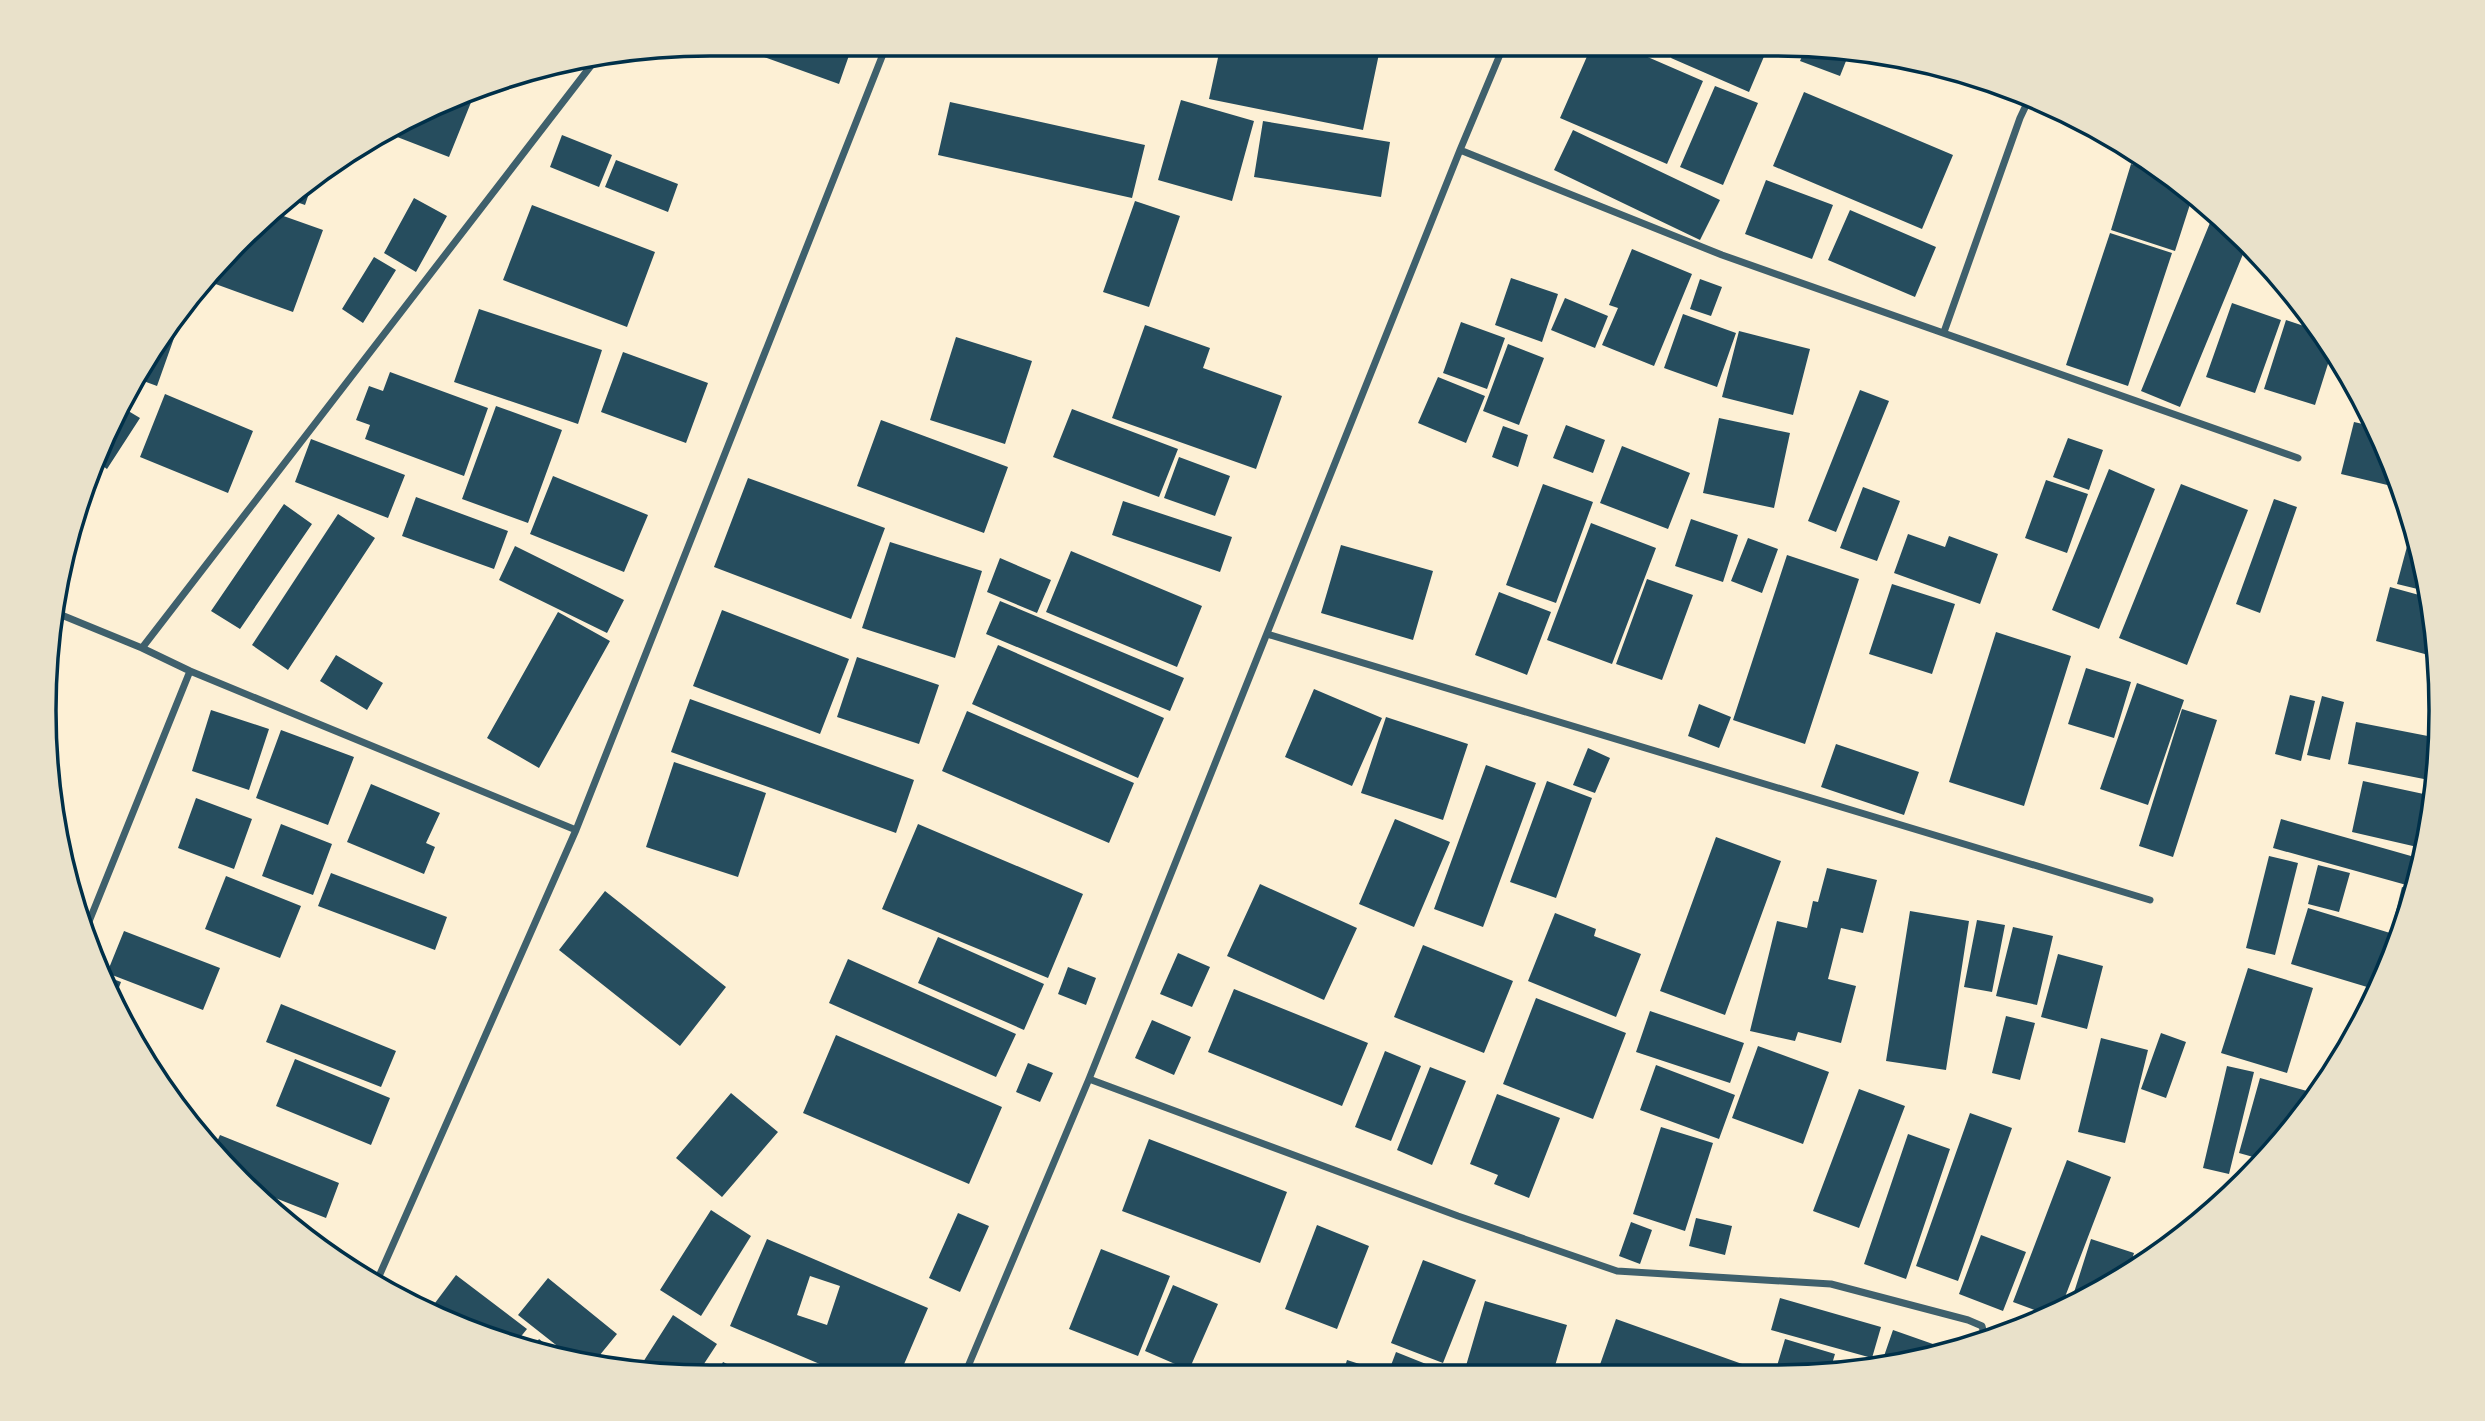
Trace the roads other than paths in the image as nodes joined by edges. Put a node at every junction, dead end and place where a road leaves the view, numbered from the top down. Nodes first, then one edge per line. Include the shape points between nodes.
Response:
1 (882, 56) edge
2 (1499, 56) edge
3 (589, 68) edge
4 (2026, 106) edge
5 (1460, 150) junction
6 (1944, 332) junction
7 (2298, 458) dead end
8 (64, 616) edge
9 (1267, 634) junction
10 (142, 648) junction
11 (190, 671) junction
12 (576, 830) junction
13 (2150, 900) dead end
14 (90, 919) edge
15 (1089, 1079) junction
16 (380, 1275) edge
17 (1983, 1331) edge
18 (969, 1365) edge

1 - 12 street
2 - 5 street
3 - 10 street
4 - 6 street
5 - 6 street via 1722,254
5 - 9 street
6 - 7 street
8 - 10 street
9 - 13 street
9 - 15 street
10 - 11 street
11 - 12 street
11 - 14 street
12 - 16 street
15 - 17 street via 1618,1271 1831,1284 1968,1320
15 - 18 street

